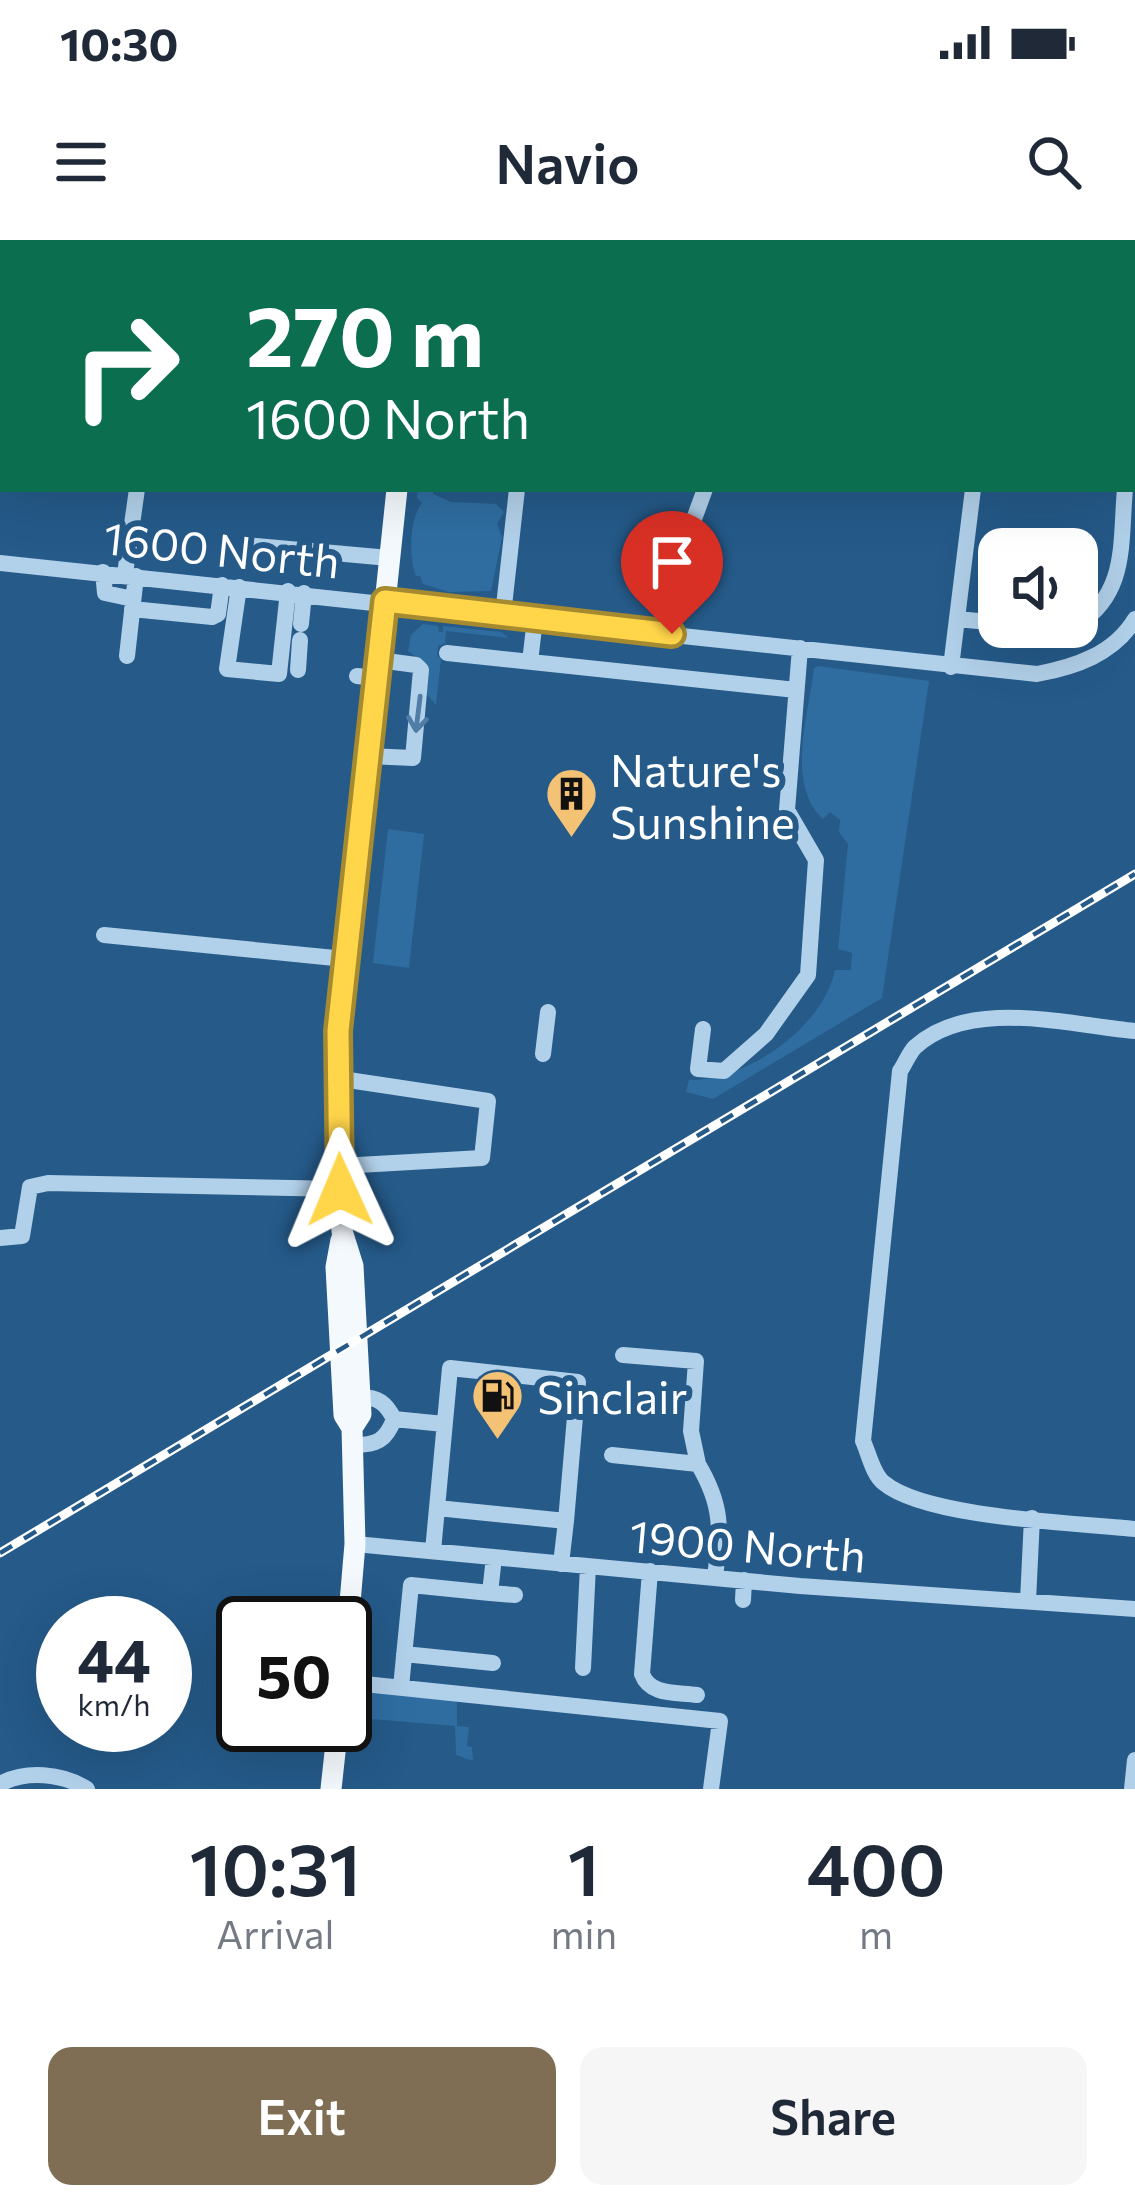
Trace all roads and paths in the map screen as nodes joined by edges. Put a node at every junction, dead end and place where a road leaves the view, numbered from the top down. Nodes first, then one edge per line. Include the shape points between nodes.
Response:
1 (137, 492) edge
2 (397, 492) edge
3 (517, 492) edge
4 (704, 492) edge
5 (973, 492) edge
6 (1125, 492) edge
7 (247, 545) dead end
8 (389, 558) junction
9 (0, 563) edge
10 (103, 572) junction
11 (131, 575) junction
12 (230, 586) junction
13 (296, 592) junction
14 (385, 601) junction
15 (133, 604) junction
16 (1098, 612) edge
17 (503, 615) junction
18 (957, 619) junction
19 (535, 620) junction
20 (1135, 620) edge
21 (978, 621) edge
22 (672, 634) junction
23 (800, 648) junction
24 (447, 653) dead end
25 (128, 656) dead end
26 (530, 662) junction
27 (951, 667) junction
28 (298, 670) dead end
29 (370, 672) junction
30 (796, 690) junction
31 (368, 756) junction
32 (104, 935) dead end
33 (345, 959) junction
34 (548, 1012) dead end
35 (703, 1029) dead end
36 (1135, 1031) edge
37 (543, 1054) dead end
38 (335, 1078) junction
39 (340, 1166) junction
40 (340, 1190) junction
41 (342, 1231) junction
42 (0, 1238) edge
43 (623, 1354) dead end
44 (361, 1397) junction
45 (394, 1419) junction
46 (444, 1424) junction
47 (353, 1437) junction
48 (612, 1455) dead end
49 (698, 1464) junction
50 (437, 1508) junction
51 (1033, 1517) junction
52 (566, 1521) junction
53 (1135, 1529) edge
54 (356, 1544) junction
55 (433, 1551) junction
56 (494, 1557) junction
57 (561, 1564) junction
58 (588, 1566) junction
59 (650, 1571) junction
60 (715, 1577) junction
61 (745, 1580) junction
62 (490, 1593) junction
63 (515, 1595) dead end
64 (351, 1596) edge
65 (743, 1600) dead end
66 (1028, 1601) junction
67 (1135, 1609) edge
68 (404, 1654) junction
69 (494, 1663) dead end
70 (583, 1668) dead end
71 (372, 1684) edge
72 (401, 1687) junction
73 (698, 1695) dead end
74 (335, 1752) edge
75 (1135, 1760) edge
76 (0, 1784) edge
77 (88, 1789) edge
78 (332, 1789) edge
79 (711, 1789) edge
80 (1132, 1789) edge

1 - 11 street
2 - 8 main road
3 - 17 street
4 - 22 street via 680,560
5 - 18 street
6 - 16 street via 1115,588
7 - 8 street
8 - 14 main road
9 - 10 street, 1600 North
10 - 11 street, 1600 North
10 - 15 street via 105,593
11 - 12 street, 1600 North
11 - 15 street
12 - 13 street, 1600 North
12 - 13 street via 227,669 279,674
12 - 15 street via 212,617
13 - 14 street, 1600 North
13 - 28 street
14 - 17 street, 1600 North
14 - 29 main road
15 - 25 street
17 - 19 street, 1600 North
18 - 21 street
18 - 27 street
19 - 22 street, 1600 North
19 - 26 street
20 - 27 street, 1600 North via 1108,648 1061,670
22 - 23 street, 1600 North
23 - 27 street, 1600 North
23 - 30 street
24 - 26 street
26 - 30 street
29 - 31 main road via 362,720
29 -> 31 street via 416,665 421,693 412,758
30 - 35 street via 787,810 816,860 808,975 766,1034 724,1071 698,1069
31 - 33 main road
32 - 33 street
33 - 38 main road
34 - 37 street
36 - 51 street via 997,1018 953,1025 914,1048 900,1071 863,1441 880,1481 910,1498
38 - 39 main road
38 - 39 street via 488,1100 482,1158
39 - 40 main road
40 - 41 main road
40 - 42 street via 48,1183 30,1187 22,1237
41 - 44 main road via 353,1266
41 - 47 main road via 340,1349
43 - 49 street via 696,1361 691,1431
44 - 45 street via 374,1397
44 - 47 main road
45 - 46 street
45 - 47 street via 375,1445
46 - 50 street
46 - 52 street via 450,1368 578,1382
47 - 54 main road
48 - 49 street
49 - 60 street via 721,1521
50 - 52 street
50 - 55 street
51 - 53 street
51 - 66 street
52 - 57 street
54 - 55 street, 1900 North
54 - 64 main road
55 - 56 street, 1900 North
56 - 57 street, 1900 North
56 - 62 street
57 - 58 street, 1900 North
58 - 59 street, 1900 North
58 - 70 street
59 - 60 street, 1900 North
59 - 73 street via 645,1682
60 - 61 street, 1900 North
61 - 65 street
61 - 66 street, 1900 North
62 - 63 street
62 - 68 street via 411,1585
66 - 67 street, 1900 North
68 - 69 street
68 - 72 street
71 - 72 street
72 - 79 street via 720,1721
74 - 78 main road
75 - 80 street
76 - 77 street via 19,1774

